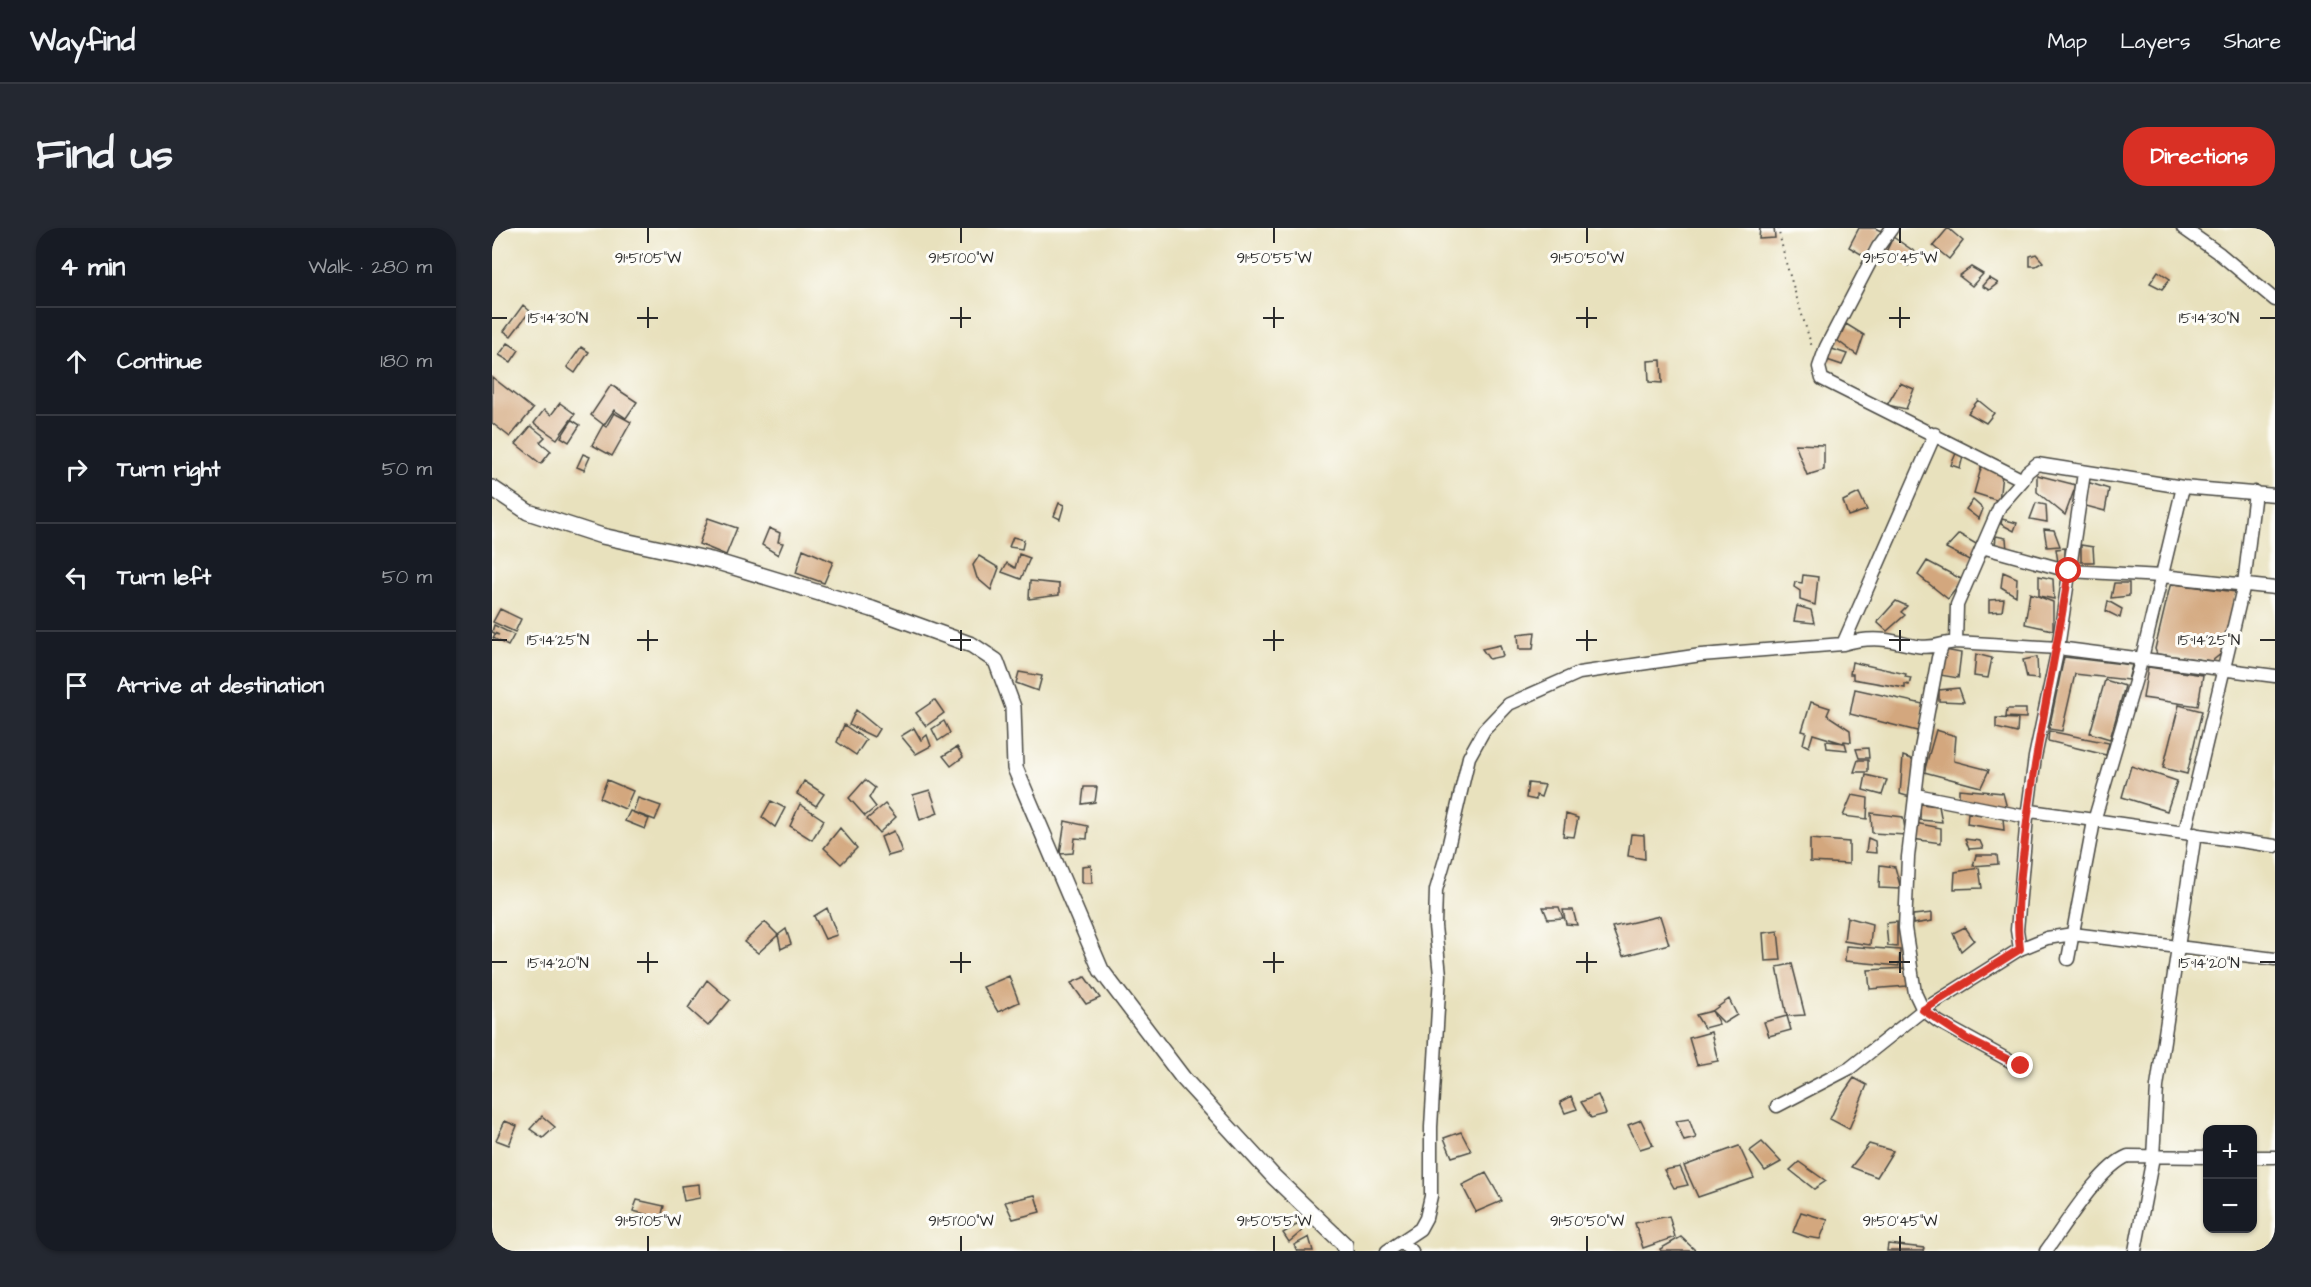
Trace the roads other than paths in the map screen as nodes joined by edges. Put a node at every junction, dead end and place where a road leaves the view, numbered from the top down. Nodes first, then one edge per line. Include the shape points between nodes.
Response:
1 (1892, 228) edge
2 (2183, 228) edge
3 (2275, 300) edge
4 (1935, 434) junction
5 (2084, 473) junction
6 (2024, 480) junction
7 (2183, 487) junction
8 (492, 488) edge
9 (2255, 492) junction
10 (2275, 495) edge
11 (1982, 547) junction
12 (2069, 571) junction
13 (2162, 576) junction
14 (2244, 584) junction
15 (2275, 588) edge
16 (1956, 642) junction
17 (1843, 644) junction
18 (1943, 644) junction
19 (2058, 648) junction
20 (2142, 658) junction
21 (2225, 668) junction
22 (2275, 676) edge
23 (1916, 795) junction
24 (2027, 817) junction
25 (2094, 821) junction
26 (2190, 833) junction
27 (2275, 846) edge
28 (2073, 934) junction
29 (2178, 947) junction
30 (2020, 949) junction
31 (2068, 959) dead end
32 (2275, 959) edge
33 (1923, 1010) junction
34 (2021, 1066) dead end
35 (1776, 1106) dead end
36 (2153, 1157) junction
37 (2203, 1157) edge
38 (2257, 1157) edge
39 (2275, 1157) edge
40 (1401, 1243) junction
41 (1345, 1251) edge
42 (1388, 1251) edge
43 (1412, 1251) edge
44 (2046, 1251) edge
45 (2135, 1251) edge

1 - 4 street via 1878,247 1819,367 1822,379
2 - 3 street
4 - 6 street
4 - 17 street
5 - 6 street via 2037,464
5 - 7 street
5 - 12 street
6 - 11 street via 2000,506
7 - 9 street
7 - 13 street
8 - 41 street via 528,512 602,536 711,560 872,609 972,645 996,661 1013,706 1015,768 1101,970 1183,1078 1274,1177 1345,1245
9 - 10 street
9 - 14 street
11 - 12 street
11 - 16 street via 1958,605
12 - 13 street
12 - 19 street
13 - 14 street
13 - 20 street
14 - 15 street
14 - 21 street
16 - 18 street
16 - 19 street
17 - 18 street via 1863,639 1928,648
17 - 40 street via 1701,656 1579,673 1509,704 1484,730 1469,757 1436,890 1440,975 1431,1196 1420,1229
18 - 23 street via 1920,754
19 - 20 street
19 - 24 street
20 - 21 street
20 - 25 street
21 - 22 street
21 - 26 street
23 - 24 street
23 - 33 street via 1905,927 1915,993
24 - 25 street via 2031,811
24 - 30 street via 2017,930
25 - 26 street
25 - 28 street
26 - 27 street
26 - 29 street
28 - 29 street
28 - 30 street via 2047,938
28 - 31 street
29 - 32 street
29 - 36 street via 2157,1088
30 - 33 street
33 - 34 street via 1967,1039
33 - 35 street via 1850,1068
36 - 37 street
36 - 44 street via 2128,1156 2116,1160
36 - 45 street
38 - 39 street
40 - 42 street
40 - 43 street

